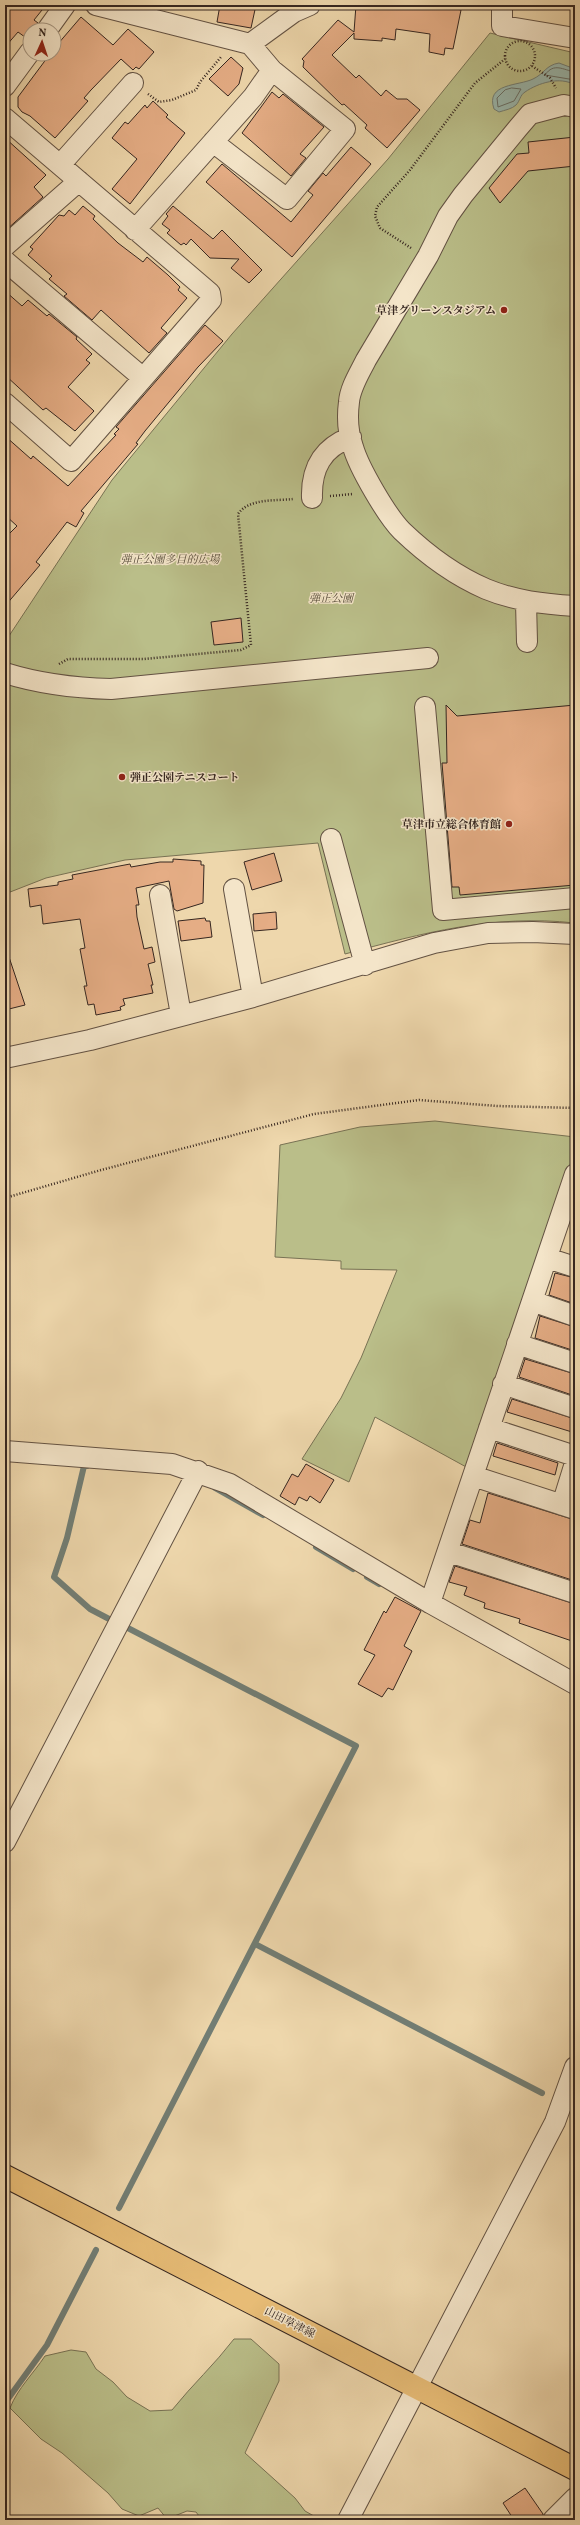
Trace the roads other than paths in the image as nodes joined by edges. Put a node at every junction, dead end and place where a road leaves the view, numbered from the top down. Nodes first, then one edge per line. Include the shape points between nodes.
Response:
1 (66, 5) edge
2 (96, 5) edge
3 (310, 5) edge
4 (502, 10) dead end
5 (53, 22) edge
6 (575, 38) edge
7 (243, 42) junction
8 (23, 62) edge
9 (272, 70) junction
10 (133, 83) road end
11 (5, 86) edge
12 (566, 107) edge
13 (5, 118) edge
14 (213, 142) junction
15 (60, 165) junction
16 (79, 181) junction
17 (135, 230) junction
18 (5, 246) edge
19 (5, 261) edge
20 (143, 378) junction
21 (5, 403) edge
22 (350, 437) junction
23 (312, 498) road end
24 (526, 602) junction
25 (575, 606) edge
26 (527, 642) dead end
27 (428, 658) dead end
28 (5, 673) edge
29 (425, 707) dead end
30 (331, 839) dead end
31 (234, 889) dead end
32 (160, 895) dead end
33 (575, 898) edge
34 (575, 934) edge
35 (365, 965) junction
36 (253, 997) junction
37 (181, 1015) junction
38 (5, 1058) edge
39 (574, 1179) edge
40 (567, 1224) edge
41 (547, 1258) junction
42 (575, 1267) edge
43 (532, 1301) junction
44 (575, 1316) edge
45 (517, 1344) junction
46 (575, 1363) edge
47 (503, 1384) junction
48 (575, 1408) edge
49 (488, 1428) junction
50 (5, 1451) edge
51 (575, 1456) edge
52 (575, 1464) edge
53 (198, 1471) junction
54 (473, 1476) junction
55 (568, 1507) edge
56 (449, 1552) junction
57 (575, 1593) edge
58 (430, 1603) junction
59 (575, 1684) edge
60 (5, 1842) edge
61 (575, 2067) edge
62 (5, 2176) edge
63 (417, 2387) junction
64 (575, 2469) edge
65 (575, 2498) edge
66 (348, 2520) edge
67 (553, 2520) edge

1 - 5 street
2 - 7 street
3 - 7 street
4 - 6 street via 502,26
7 - 9 street
8 - 11 street
9 - 14 street via 253,97
9 - 14 street via 344,129 287,199
10 - 15 street
12 - 22 street via 530,114 463,194 448,216 353,387 348,414
13 - 15 street
14 - 17 street
15 - 16 street
16 - 17 street
16 - 18 street
17 - 20 street via 210,293 211,300
19 - 20 street
20 - 21 street via 71,461
22 - 23 street via 321,456 313,474
22 - 24 street via 376,492 401,530 446,566 486,589
24 - 25 street
24 - 26 street
27 - 28 street via 111,689 73,688 39,683
29 - 33 street via 444,910
30 - 35 street
31 - 36 street
32 - 37 street
34 - 35 street via 488,933 434,943
35 - 36 street
36 - 37 street
37 - 38 street via 90,1040
39 - 40 street
40 - 41 street
41 - 42 street
41 - 43 street
43 - 44 street
43 - 45 street
45 - 46 street
45 - 47 street
47 - 48 street
47 - 49 street
49 - 51 street
49 - 54 street
50 - 53 street via 94,1460 172,1464
52 - 55 street
53 - 58 street via 230,1484
53 - 60 street
54 - 55 street
54 - 56 street
56 - 57 street
56 - 58 street
58 - 59 street
61 - 63 street via 555,2122
62 - 63 main road, 山田草津線
63 - 64 main road, 山田草津線
63 - 66 street
65 - 67 street

